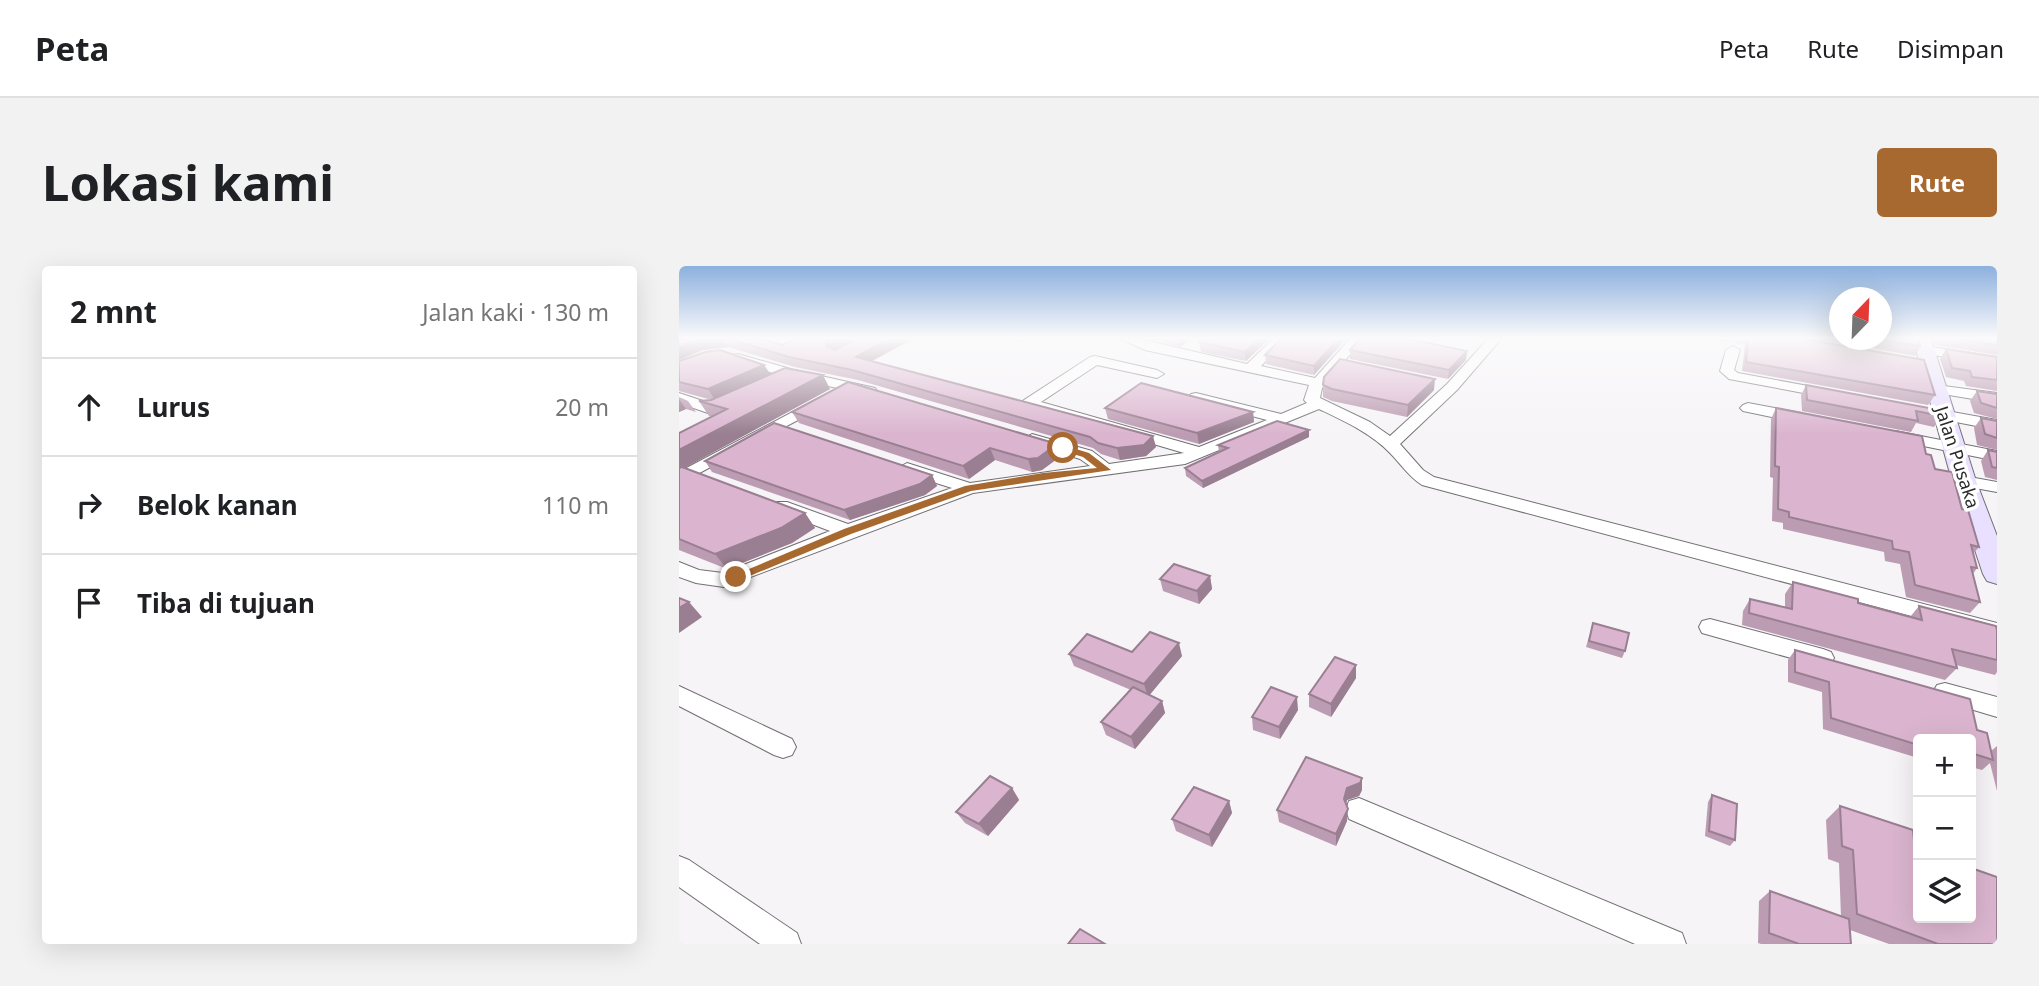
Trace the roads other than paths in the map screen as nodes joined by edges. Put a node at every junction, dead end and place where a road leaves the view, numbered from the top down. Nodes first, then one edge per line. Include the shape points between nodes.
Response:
1 (779, 371) edge
2 (1079, 371) edge
3 (1142, 371) edge
4 (1162, 371) edge
5 (1258, 371) edge
6 (1334, 371) edge
7 (1464, 371) edge
8 (1727, 371) edge
9 (1929, 371) edge
10 (791, 374) junction
11 (1157, 374) junction
12 (1318, 383) junction
13 (770, 385) edge
14 (852, 386) junction
15 (1936, 388) junction
16 (749, 395) edge
17 (1839, 396) edge
18 (889, 397) edge
19 (679, 398) edge
20 (1997, 398) edge
21 (1318, 404) junction
22 (1748, 408) dead end
23 (1918, 410) edge
24 (1944, 415) junction
25 (1283, 419) junction
26 (1812, 420) edge
27 (778, 425) junction
28 (1997, 425) edge
29 (1013, 433) edge
30 (1877, 433) edge
31 (804, 434) edge
32 (1390, 445) junction
33 (1954, 447) junction
34 (1200, 453) junction
35 (1997, 456) edge
36 (893, 463) edge
37 (1106, 470) junction
38 (685, 475) edge
39 (1964, 481) junction
40 (717, 482) edge
41 (1997, 487) edge
42 (969, 488) junction
43 (769, 502) edge
44 (848, 531) junction
45 (1996, 565) edge
46 (679, 569) edge
47 (1710, 627) dead end
48 (1997, 631) edge
49 (1844, 664) edge
50 (1922, 686) edge
51 (679, 695) edge
52 (1997, 707) edge
53 (783, 747) dead end
54 (1359, 810) dead end
55 (679, 870) edge
56 (786, 944) edge
57 (1671, 944) edge

1 - 10 street
2 - 34 street via 1029,403 1098,416
3 - 11 street
4 - 11 street
5 - 12 street
6 - 12 street
7 - 32 street
8 - 17 street via 1734,376
9 - 15 street, Jalan Pusaka
10 - 13 street
10 - 14 street
11 - 25 street via 1143,384
12 - 21 street via 1312,394
14 - 18 street
14 - 27 street
15 - 20 street
15 - 24 street, Jalan Pusaka
16 - 19 street via 708,408
21 - 25 street
21 - 32 street via 1364,425
22 - 26 street
23 - 24 street
24 - 28 street
24 - 33 street, Jalan Pusaka
25 - 34 street
27 - 31 street
27 - 38 street
29 - 37 street via 1086,455
30 - 33 street
32 - 48 street via 1428,481
33 - 35 street
33 - 39 street, Jalan Pusaka
34 - 37 street
36 - 42 street
37 - 42 street
38 - 40 street
39 - 41 street
39 - 45 street, Jalan Pusaka
42 - 44 street
43 - 44 street
44 - 46 street via 724,580
47 - 49 street
50 - 52 street
51 - 53 street
54 - 57 street
55 - 56 street

